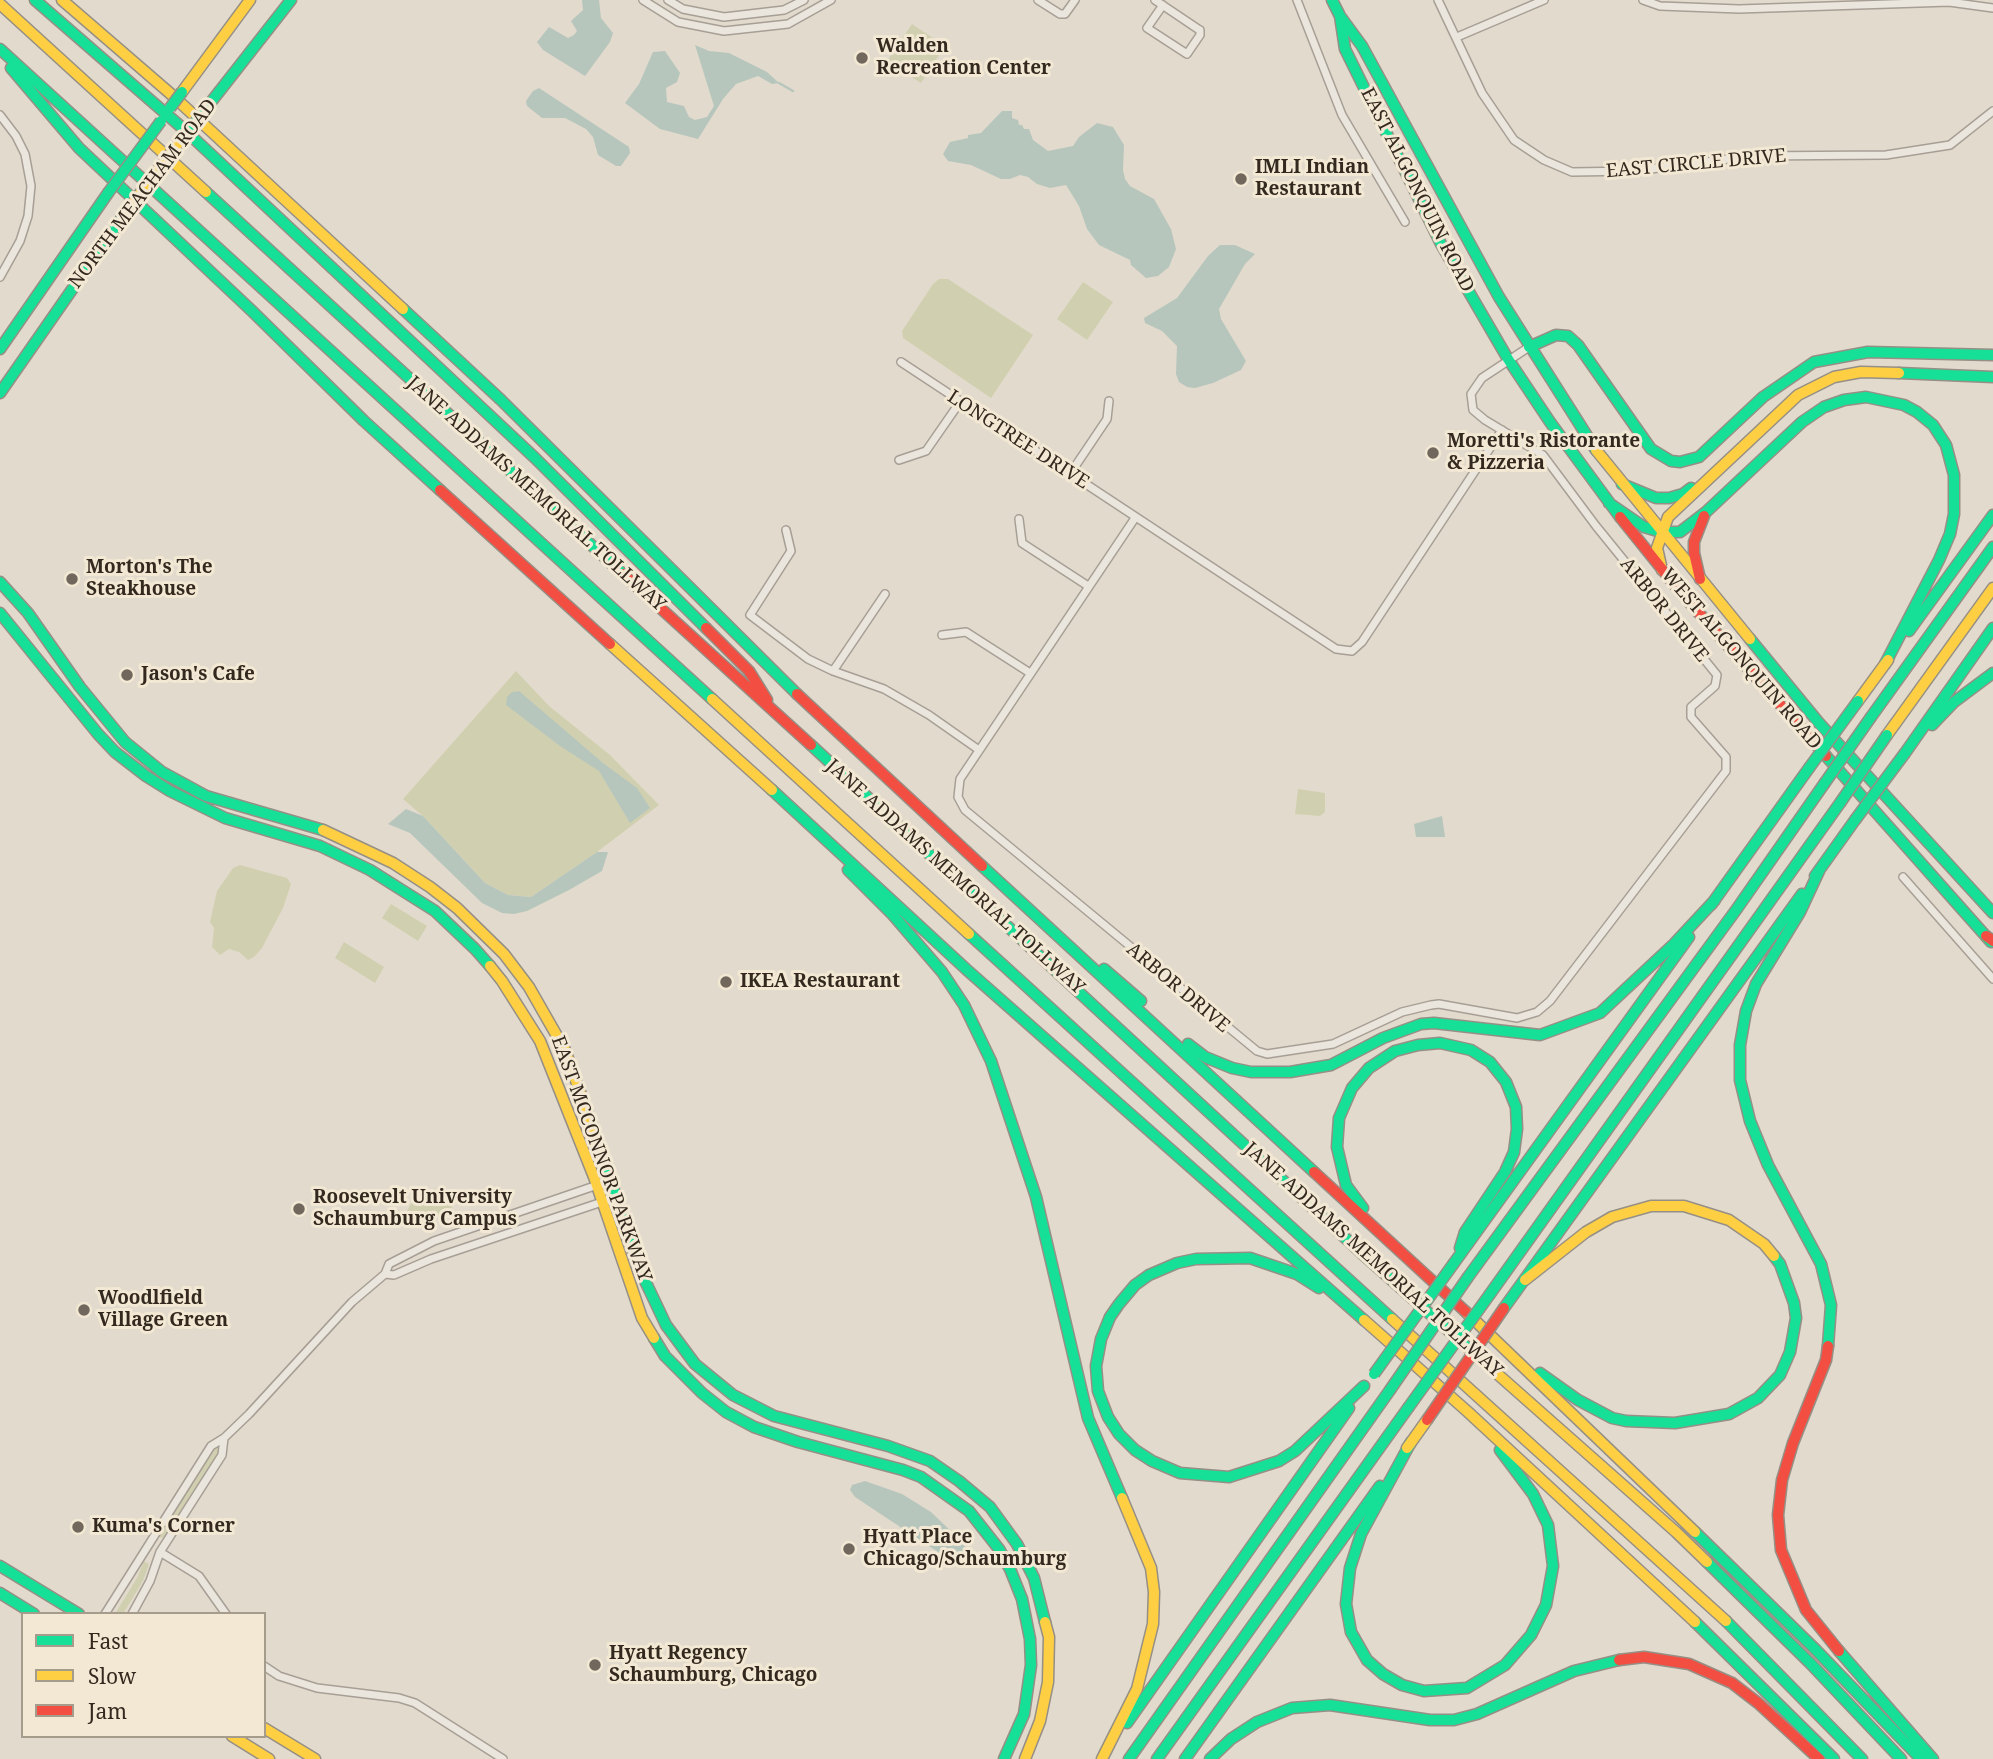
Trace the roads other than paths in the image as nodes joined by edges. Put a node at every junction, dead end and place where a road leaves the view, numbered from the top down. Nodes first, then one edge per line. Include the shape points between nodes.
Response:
1 (35, 0) edge
2 (62, 0) edge
3 (250, 0) edge
4 (291, 0) edge
5 (643, 0) edge
6 (668, 0) edge
7 (804, 0) edge
8 (831, 0) edge
9 (1038, 0) edge
10 (1075, 0) edge
11 (1297, 0) edge
12 (1332, 0) edge
13 (1438, 0) edge
14 (1544, 0) edge
15 (1643, 0) edge
16 (1159, 2) edge
17 (0, 4) edge
18 (1993, 8) edge
19 (1340, 16) junction
20 (1457, 37) junction
21 (0, 51) edge
22 (1993, 111) edge
23 (166, 114) junction
24 (2, 117) edge
25 (187, 132) junction
26 (1405, 222) dead end
27 (0, 277) edge
28 (1529, 347) junction
29 (0, 349) edge
30 (1993, 355) edge
31 (1508, 359) junction
32 (901, 362) dead end
33 (1993, 377) edge
34 (0, 393) edge
35 (1109, 401) dead end
36 (960, 402) junction
37 (1502, 430) junction
38 (899, 460) dead end
39 (1715, 472) junction
40 (1070, 474) junction
41 (1622, 484) junction
42 (1609, 503) junction
43 (1706, 512) junction
44 (1993, 515) edge
45 (1135, 518) junction
46 (1020, 519) dead end
47 (786, 530) dead end
48 (1661, 532) junction
49 (1993, 547) edge
50 (1662, 570) junction
51 (1700, 579) junction
52 (0, 582) edge
53 (1088, 586) junction
54 (1993, 588) edge
55 (885, 594) dead end
56 (0, 613) edge
57 (1993, 628) edge
58 (942, 635) dead end
59 (1885, 664) junction
60 (833, 671) junction
61 (1030, 673) junction
62 (1993, 673) edge
63 (775, 712) junction
64 (709, 731) junction
65 (979, 750) junction
66 (1905, 753) junction
67 (1820, 869) junction
68 (1903, 877) dead end
69 (1715, 900) junction
70 (1993, 913) edge
71 (1058, 937) junction
72 (1991, 940) edge
73 (1993, 979) edge
74 (612, 1180) junction
75 (596, 1185) junction
76 (617, 1197) junction
77 (602, 1201) junction
78 (1396, 1249) junction
79 (1456, 1260) junction
80 (385, 1274) junction
81 (1525, 1280) junction
82 (1343, 1302) junction
83 (1504, 1346) junction
84 (1364, 1386) junction
85 (1468, 1412) junction
86 (224, 1438) junction
87 (1411, 1442) junction
88 (160, 1552) junction
89 (0, 1566) edge
90 (0, 1593) edge
91 (31, 1612) edge
92 (76, 1612) edge
93 (106, 1612) edge
94 (133, 1612) edge
95 (225, 1612) edge
96 (266, 1667) edge
97 (266, 1729) edge
98 (235, 1738) edge
99 (269, 1759) edge
100 (315, 1759) edge
101 (503, 1759) edge
102 (1004, 1759) edge
103 (1025, 1759) edge
104 (1102, 1759) edge
105 (1129, 1759) edge
106 (1157, 1759) edge
107 (1185, 1759) edge
108 (1210, 1759) edge
109 (1819, 1759) edge
110 (1834, 1759) edge
111 (1862, 1759) edge
112 (1901, 1759) edge
113 (1921, 1759) edge
114 (1933, 1759) edge

1 - 23 main road
2 - 71 main road via 172,94 472,372 826,723
3 - 23 main road, NORTH MEACHAM ROAD, bridge
4 - 25 main road, NORTH MEACHAM ROAD, bridge
5 - 8 street via 678,22 724,31 788,24
6 - 7 street via 683,9 724,17 785,10
9 - 10 street via 1060,14
11 - 26 street via 1342,115
12 - 19 main road, EAST ALGONQUIN ROAD
13 - 20 street, EAST CIRCLE DRIVE
14 - 20 street
15 - 18 street via 1660,6 1739,9 1949,2
16 - 16 street via 1147,28 1187,54 1200,30
17 - 63 main road, JANE ADDAMS MEMORIAL TOLLWAY
19 - 28 main road, EAST ALGONQUIN ROAD via 1362,46
19 - 31 main road, EAST ALGONQUIN ROAD via 1345,49 1370,102 1441,244
20 - 22 street, EAST CIRCLE DRIVE via 1482,93 1514,141 1572,172 1635,171 1752,156 1899,153 1950,145
21 - 64 main road via 79,148 364,421
21 - 111 main road, JANE ADDAMS MEMORIAL TOLLWAY via 1674,1573
23 - 25 main road
23 - 29 main road, NORTH MEACHAM ROAD, bridge
24 - 27 street via 25,154 31,186 20,241
25 - 34 main road, NORTH MEACHAM ROAD, bridge
25 - 63 main road via 535,458 749,671
28 - 30 main road via 1556,335 1568,336 1651,449 1680,462 1699,457 1763,397 1814,362 1868,352
28 - 31 street, ARBOR DRIVE
28 - 41 main road, WEST ALGONQUIN ROAD
31 - 37 street, ARBOR DRIVE via 1482,378 1471,394 1473,410
31 - 42 main road, WEST ALGONQUIN ROAD
32 - 36 street, LONGTREE DRIVE
33 - 39 main road via 1875,372 1834,377 1798,395
35 - 40 street via 1107,419
36 - 38 street via 926,452
36 - 40 street, LONGTREE DRIVE
37 - 45 street via 1352,651 1336,649
37 - 65 street, ARBOR DRIVE via 1543,455 1717,675 1714,686 1691,707 1691,717 1726,757 1726,771 1537,1012 1517,1018 1431,1005 1402,1012 1334,1044 1266,1054 1257,1051 965,810 958,785
39 - 41 main road via 1669,498 1649,496
39 - 48 main road via 1668,517
40 - 45 street, LONGTREE DRIVE
41 - 48 main road, WEST ALGONQUIN ROAD
42 - 48 main road via 1644,527
42 - 50 main road, WEST ALGONQUIN ROAD
43 - 48 main road via 1680,532
43 - 51 main road via 1694,542
43 - 59 main road via 1810,415 1833,402 1879,398 1924,417 1940,434 1949,455 1954,514 1939,560
44 - 59 main road
45 - 53 street, ARBOR DRIVE
46 - 53 street via 1022,543
47 - 60 street via 791,551 750,615 808,659
48 - 50 main road via 1657,548
48 - 51 main road, WEST ALGONQUIN ROAD
49 - 105 main road, bridge via 1468,1277
50 - 72 main road, WEST ALGONQUIN ROAD
51 - 70 main road, WEST ALGONQUIN ROAD via 1819,723
52 - 74 main road, EAST MCCONNOR PARKWAY via 29,613 80,687 125,741 162,772 206,796 327,831 360,846 430,887 484,933 550,1019
53 - 61 street, ARBOR DRIVE
54 - 106 main road, bridge
55 - 60 street
56 - 75 main road, EAST MCCONNOR PARKWAY via 98,734 146,776 243,825 320,846 370,870 457,930 502,981 540,1041
57 - 66 main road
58 - 61 street via 966,632
59 - 69 main road, bridge
60 - 65 street via 884,689
61 - 65 street, ARBOR DRIVE
62 - 66 main road via 1954,702
63 - 112 main road, JANE ADDAMS MEMORIAL TOLLWAY via 1377,1268 1676,1532
64 - 82 main road via 967,969
64 - 104 main road via 917,942 964,1005 991,1061 1036,1197 1088,1418 1151,1568 1153,1624 1138,1689
66 - 67 main road, bridge
67 - 81 main road
67 - 114 main road via 1756,984 1740,1045 1740,1080 1750,1121 1821,1264 1831,1305 1826,1360 1782,1479 1781,1550 1806,1610
68 - 73 street
69 - 71 main road via 1600,1013 1540,1035 1422,1024 1332,1065 1290,1072 1251,1072 1205,1057 1119,980
69 - 79 main road
71 - 78 main road
74 - 75 street
74 - 76 main road, EAST MCCONNOR PARKWAY
75 - 77 main road, EAST MCCONNOR PARKWAY
75 - 80 street via 434,1241 389,1264
76 - 77 street
76 - 103 main road, EAST MCCONNOR PARKWAY via 638,1266 666,1325 712,1379 733,1395 792,1423 930,1461 975,1493 1004,1525 1034,1578 1049,1637 1044,1704
77 - 80 street via 394,1275
77 - 102 main road, EAST MCCONNOR PARKWAY via 650,1334 702,1393 754,1427 921,1477 969,1511 987,1532 1010,1569 1030,1639 1024,1714
78 - 79 main road via 1346,1185 1337,1147 1339,1118 1352,1088 1381,1058 1418,1045 1451,1044 1471,1050 1495,1068 1510,1089 1518,1116 1510,1161 1465,1232
78 - 83 main road
79 - 84 main road, bridge
80 - 86 street via 352,1302
81 - 83 main road via 1586,1232 1622,1212 1667,1205 1700,1209 1740,1226 1780,1264 1796,1318 1790,1352 1771,1387 1741,1408 1707,1419 1659,1424 1626,1421 1597,1410
81 - 87 main road, bridge
82 - 84 main road via 1297,1274 1250,1258 1213,1257 1177,1263 1135,1285 1110,1317 1097,1354 1098,1391 1119,1434 1144,1456 1180,1472 1229,1477 1295,1451
82 - 85 main road
83 - 113 main road via 1816,1650
84 - 104 main road
85 - 87 main road via 1533,1494 1548,1525 1553,1566 1546,1605 1524,1645 1505,1665 1467,1688 1433,1692 1402,1685 1367,1660 1349,1624 1348,1583 1361,1534
85 - 110 main road via 1665,1592
86 - 88 street via 222,1455
86 - 93 street via 211,1446
87 - 107 main road
88 - 94 street
88 - 95 street via 199,1576
89 - 92 main road
90 - 91 main road
96 - 101 street via 317,1688 415,1703
97 - 100 main road
98 - 99 main road
108 - 109 main road via 1257,1722 1292,1708 1330,1705 1454,1720 1574,1671 1644,1657 1689,1664 1732,1683

